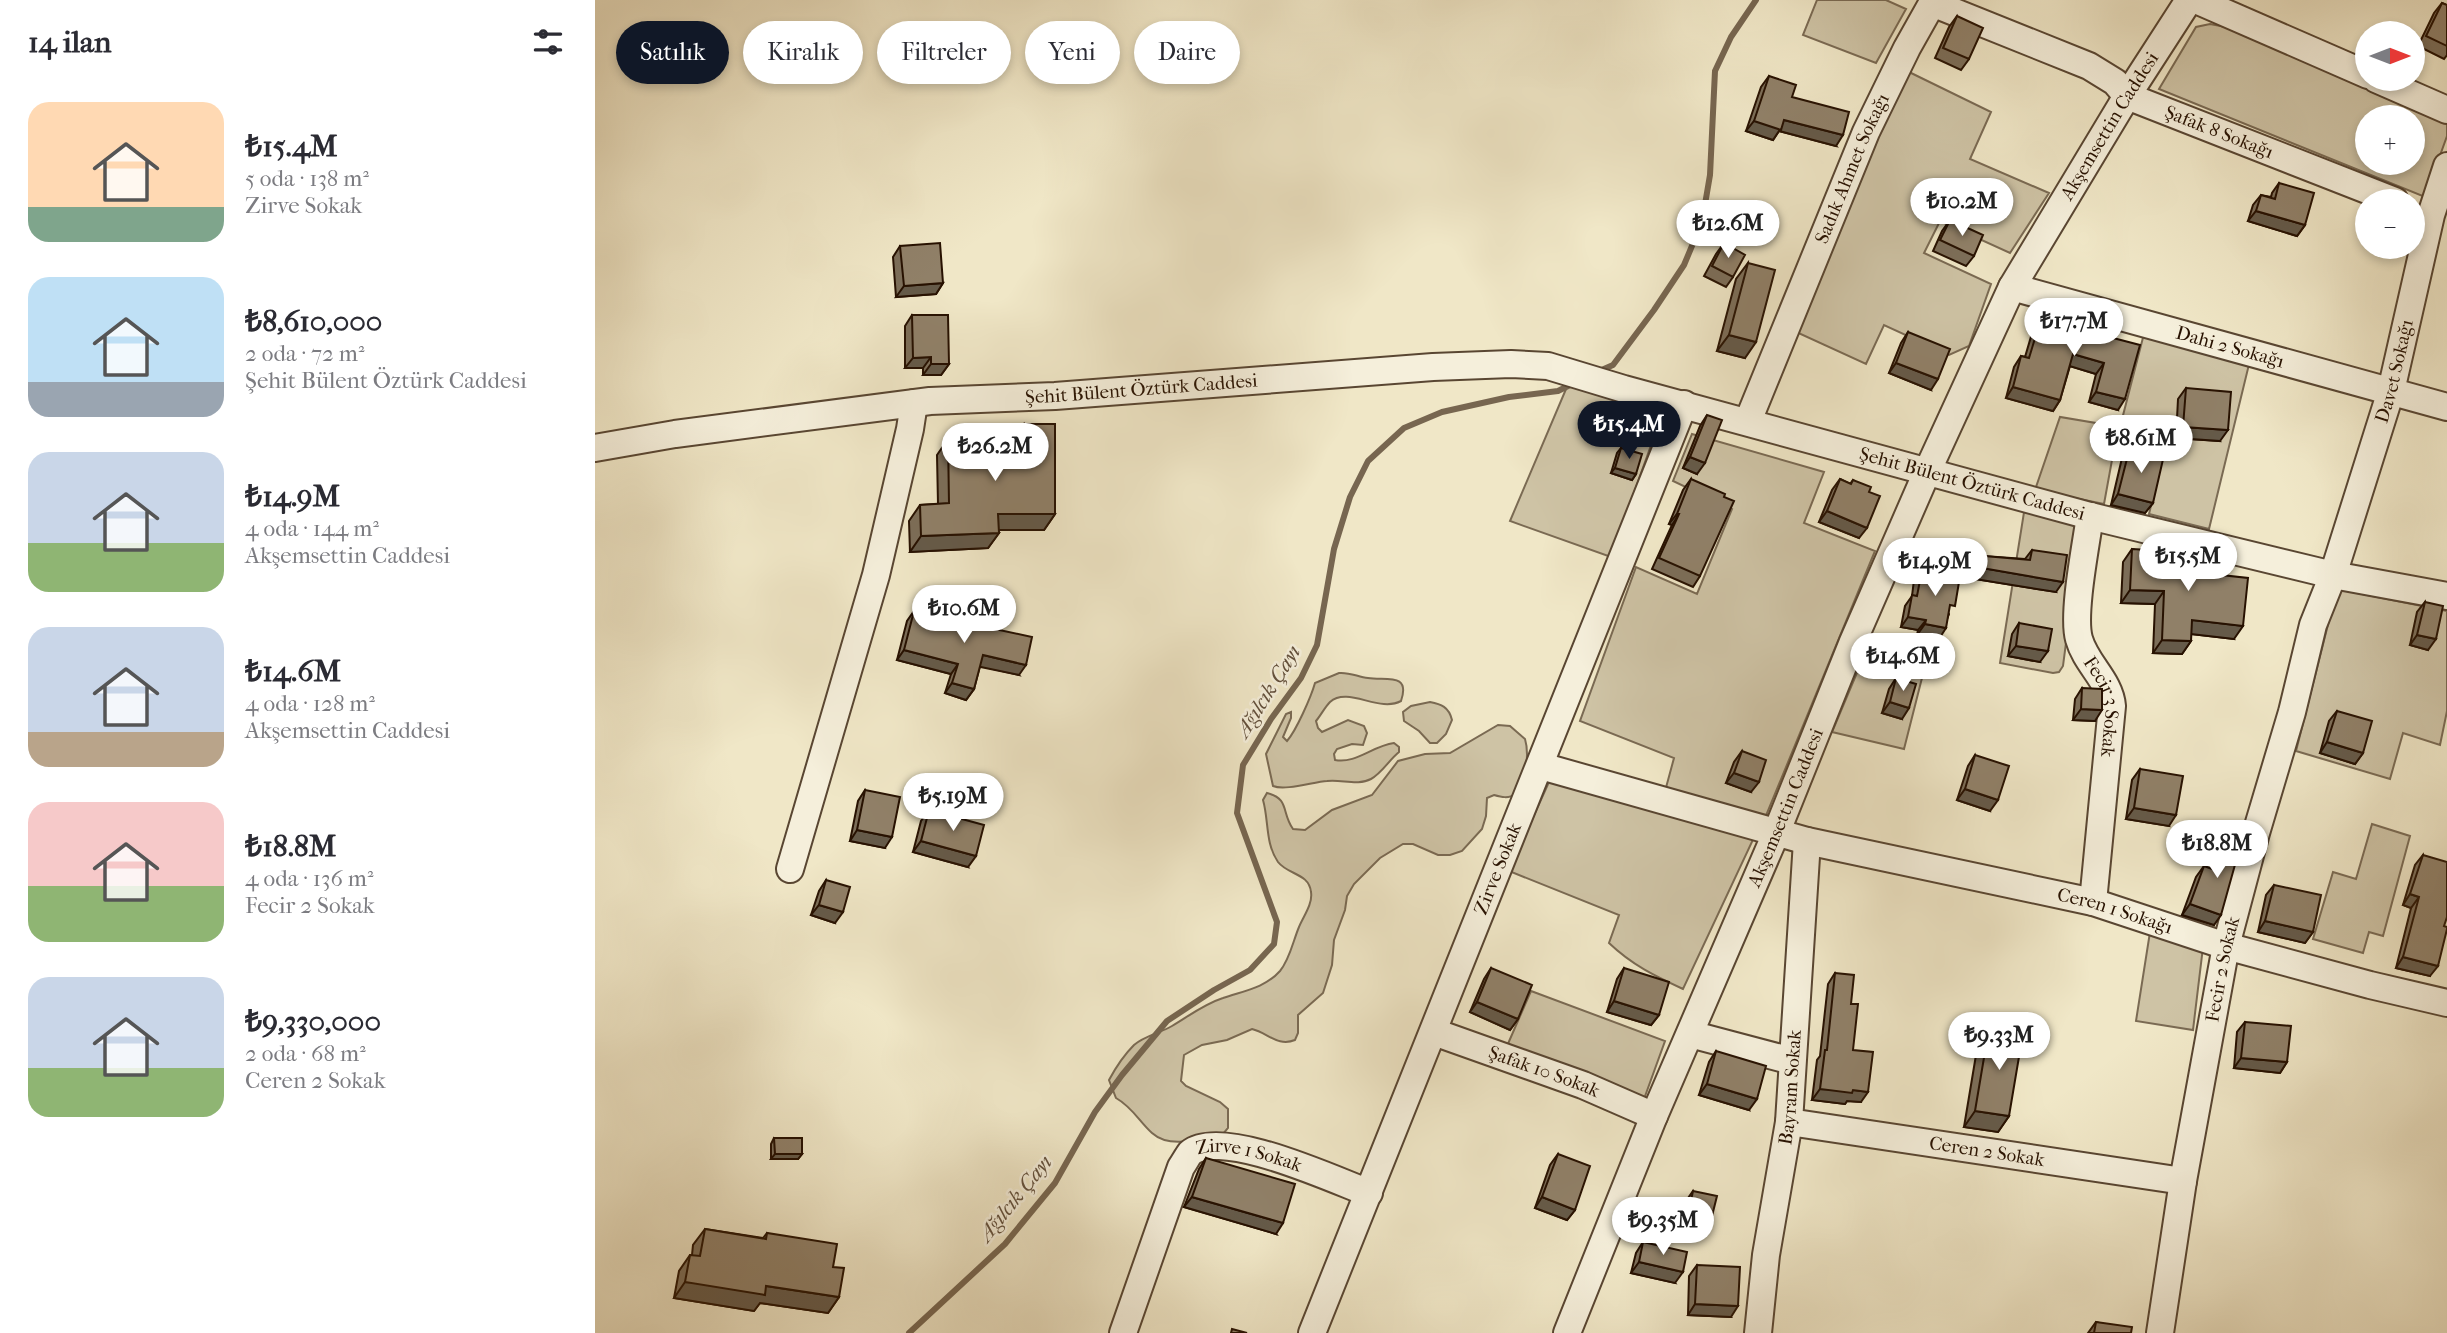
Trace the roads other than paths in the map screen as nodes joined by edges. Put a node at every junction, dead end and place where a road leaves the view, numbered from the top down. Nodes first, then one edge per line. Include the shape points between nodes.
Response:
1 (2189, 0) edge
2 (2196, 0) edge
3 (1933, 1) edge
4 (2355, 69) edge
5 (2403, 91) edge
6 (2127, 96) junction
7 (2447, 110) edge
8 (2447, 166) edge
9 (2364, 189) edge
10 (2425, 206) edge
11 (2414, 259) edge
12 (2012, 287) junction
13 (2392, 391) junction
14 (914, 403) junction
15 (1685, 404) junction
16 (2447, 407) edge
17 (1748, 421) junction
18 (595, 448) edge
19 (1927, 472) junction
20 (2090, 516) junction
21 (2333, 575) junction
22 (2447, 596) edge
23 (1541, 766) junction
24 (1777, 831) junction
25 (1807, 841) junction
26 (790, 869) dead end
27 (2093, 902) junction
28 (2226, 946) junction
29 (2446, 1000) edge
30 (1434, 1032) junction
31 (1690, 1034) junction
32 (1792, 1061) junction
33 (1654, 1116) junction
34 (1789, 1122) junction
35 (2183, 1181) junction
36 (1369, 1193) junction
37 (1123, 1333) edge
38 (1312, 1333) edge
39 (1567, 1333) edge
40 (1758, 1333) edge
41 (2160, 1333) edge

1 - 6 street, Akşemsettin Caddesi
2 - 4 street
3 - 6 street, Şafak 8 Sokağı via 2089,66 2115,82
3 - 17 street, Sadık Ahmet Sokağı via 1866,132
5 - 7 street
6 - 9 street, Şafak 8 Sokağı
6 - 12 street, Akşemsettin Caddesi
8 - 10 street, Davet Sokağı
11 - 13 street, Davet Sokağı
12 - 13 street, Dahi 2 Sokağı
12 - 19 street, Akşemsettin Caddesi
13 - 16 street, Dahi 2 Sokağı
13 - 21 street, Davet Sokağı
14 - 15 street, Şehit Bülent Öztürk Caddesi via 1511,364 1565,369
14 - 18 street, Şehit Bülent Öztürk Caddesi
14 - 26 street via 876,575
15 - 17 street, Şehit Bülent Öztürk Caddesi
15 - 23 street, Zirve Sokak
17 - 19 street, Şehit Bülent Öztürk Caddesi
19 - 20 street, Şehit Bülent Öztürk Caddesi
19 - 24 street, Akşemsettin Caddesi
20 - 21 street, Şehit Bülent Öztürk Caddesi
20 - 27 street, Fecir 3 Sokak via 2076,622 2083,651 2111,694 2112,706
21 - 22 street, Şehit Bülent Öztürk Caddesi
21 - 28 street, Fecir 2 Sokak via 2313,625
23 - 24 street, Ceren 1 Sokağı
23 - 30 street, Zirve Sokak
24 - 25 street, Ceren 1 Sokağı
24 - 31 street, Akşemsettin Caddesi
25 - 27 street, Ceren 1 Sokağı
25 - 32 street, Bayram Sokak
27 - 28 street, Ceren 1 Sokağı
28 - 29 street, Ceren 1 Sokağı via 2370,985
28 - 35 street, Fecir 2 Sokak
30 - 33 street, Şafak 10 Sokak via 1583,1085
30 - 36 street, Zirve Sokak
31 - 32 street
31 - 33 street, Akşemsettin Caddesi
32 - 34 street, Bayram Sokak
33 - 39 street, Akşemsettin Caddesi
34 - 35 street, Ceren 2 Sokak
34 - 40 street, Bayram Sokak
35 - 41 street, Fecir 2 Sokak
36 - 37 street, Zirve 1 Sokak via 1234,1146 1191,1153 1181,1167
36 - 38 street, Zirve Sokak

